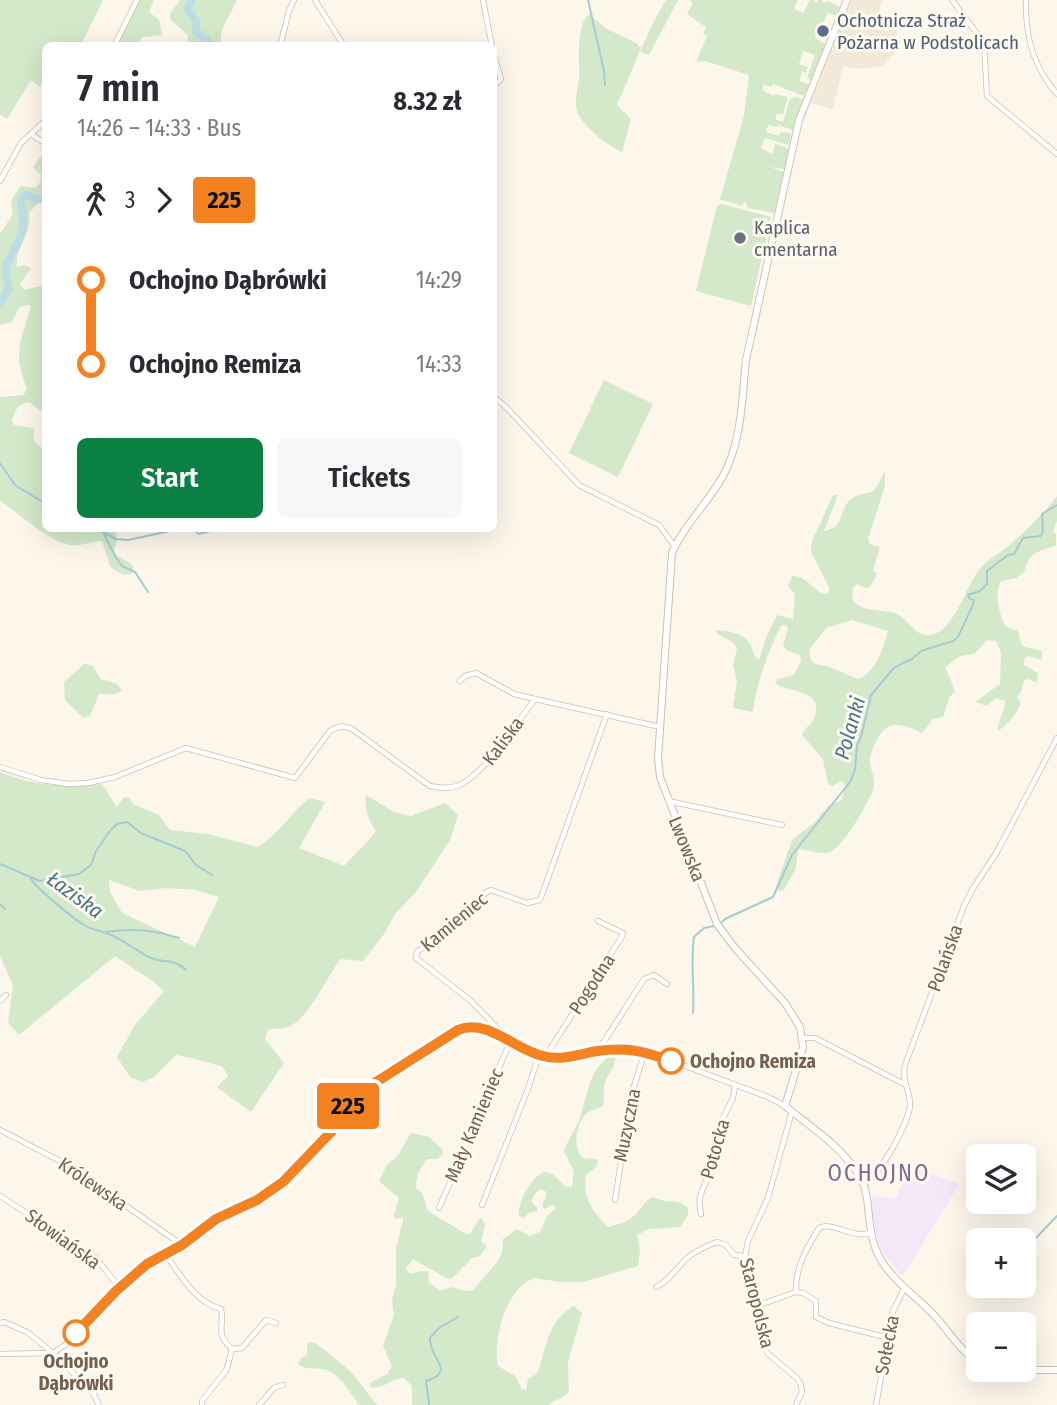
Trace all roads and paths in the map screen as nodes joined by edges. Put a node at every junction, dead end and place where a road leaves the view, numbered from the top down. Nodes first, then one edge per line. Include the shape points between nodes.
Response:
1 (136, 0) edge
2 (294, 0) edge
3 (315, 0) edge
4 (483, 0) edge
5 (847, 0) edge
6 (952, 0) edge
7 (1026, 0) edge
8 (116, 42) edge
9 (281, 42) edge
10 (341, 42) edge
11 (491, 42) edge
12 (497, 66) edge
13 (497, 83) edge
14 (1057, 94) edge
15 (42, 124) edge
16 (31, 134) junction
17 (42, 141) edge
18 (1057, 154) edge
19 (0, 181) edge
20 (497, 400) edge
21 (675, 547) junction
22 (460, 681) dead end
23 (535, 699) junction
24 (607, 714) junction
25 (660, 727) junction
26 (1057, 738) edge
27 (0, 767) edge
28 (667, 801) junction
29 (782, 825) dead end
30 (598, 921) dead end
31 (667, 984) dead end
32 (6, 995) dead end
33 (0, 1001) edge
34 (500, 1037) junction
35 (803, 1038) junction
36 (510, 1042) junction
37 (597, 1051) junction
38 (645, 1051) junction
39 (542, 1056) junction
40 (905, 1084) junction
41 (735, 1085) junction
42 (785, 1106) junction
43 (792, 1111) junction
44 (0, 1130) edge
45 (864, 1184) junction
46 (0, 1196) edge
47 (615, 1200) dead end
48 (482, 1205) dead end
49 (439, 1208) dead end
50 (701, 1214) dead end
51 (871, 1233) junction
52 (182, 1245) junction
53 (166, 1255) junction
54 (744, 1256) junction
55 (123, 1285) junction
56 (656, 1287) dead end
57 (905, 1287) junction
58 (796, 1292) junction
59 (756, 1306) junction
60 (0, 1323) edge
61 (276, 1323) dead end
62 (889, 1338) junction
63 (232, 1349) junction
64 (966, 1352) edge
65 (53, 1353) junction
66 (0, 1354) edge
67 (1036, 1370) edge
68 (1057, 1370) edge
69 (283, 1385) dead end
70 (99, 1405) edge
71 (202, 1405) edge
72 (259, 1405) edge
73 (796, 1405) edge
74 (876, 1405) edge

1 - 8 street
2 - 9 street
3 - 10 street
4 - 11 street
5 - 21 street, Lwowska via 799,120 746,360 730,458 723,477
6 - 18 street via 984,43 987,96
7 - 14 street via 1032,52
12 - 13 street via 501,79
15 - 16 street
16 - 17 street
16 - 19 street
20 - 21 street via 579,485 659,525
21 - 25 street, Lwowska
22 - 23 street via 476,673 514,694
23 - 24 street, Kaliska
23 - 27 street, Kaliska via 478,773 458,786 443,789 430,786 344,727 332,729 295,778 186,748 88,783 41,780
24 - 25 street, Kaliska
24 - 34 street, Kamieniec via 540,900 527,903 486,892 417,952 416,958 483,1012
25 - 28 street, Lwowska via 658,766
26 - 40 street, Polańska via 964,906 905,1065
28 - 29 street
28 - 35 street, Lwowska via 717,924 791,1011
30 - 39 street, Pogodna via 623,933 621,938
31 - 37 street via 654,975 644,979
32 - 33 street
34 - 36 street
34 - 52 street via 467,1026 362,1091 332,1131 283,1182 209,1223
35 - 40 street via 815,1038
35 - 42 street
36 - 39 street
36 - 49 street, Mały Kamieniec
37 - 38 street
37 - 39 street via 571,1057
38 - 41 street
38 - 47 street, Muzyczna via 632,1093
39 - 48 street
40 - 45 street, Polańska via 910,1104 907,1116 887,1156
41 - 42 street
41 - 50 street, Potocka via 700,1198
42 - 43 street
43 - 45 street via 841,1150
43 - 54 street, Staropolska via 768,1198
44 - 52 street, Królewska via 66,1164
45 - 51 street
46 - 55 street, Słowiańska via 96,1258 115,1282
51 - 57 street via 881,1259
51 - 58 street via 857,1235 827,1225 819,1227 797,1274
52 - 53 street
53 - 55 street
53 - 63 street via 194,1293 221,1309 220,1331
54 - 56 street via 734,1255 717,1242 687,1258 669,1281
54 - 59 street, Staropolska
55 - 65 street
57 - 62 street, Sołecka via 893,1311
57 - 64 street
58 - 59 street
58 - 62 street via 816,1301 816,1317 828,1323
59 - 73 street, Staropolska via 767,1353 801,1385
60 - 65 street via 27,1332
61 - 63 street via 266,1320 242,1348
62 - 74 street, Sołecka
63 - 71 street via 227,1369
65 - 66 street
65 - 70 street
67 - 68 street
69 - 72 street

